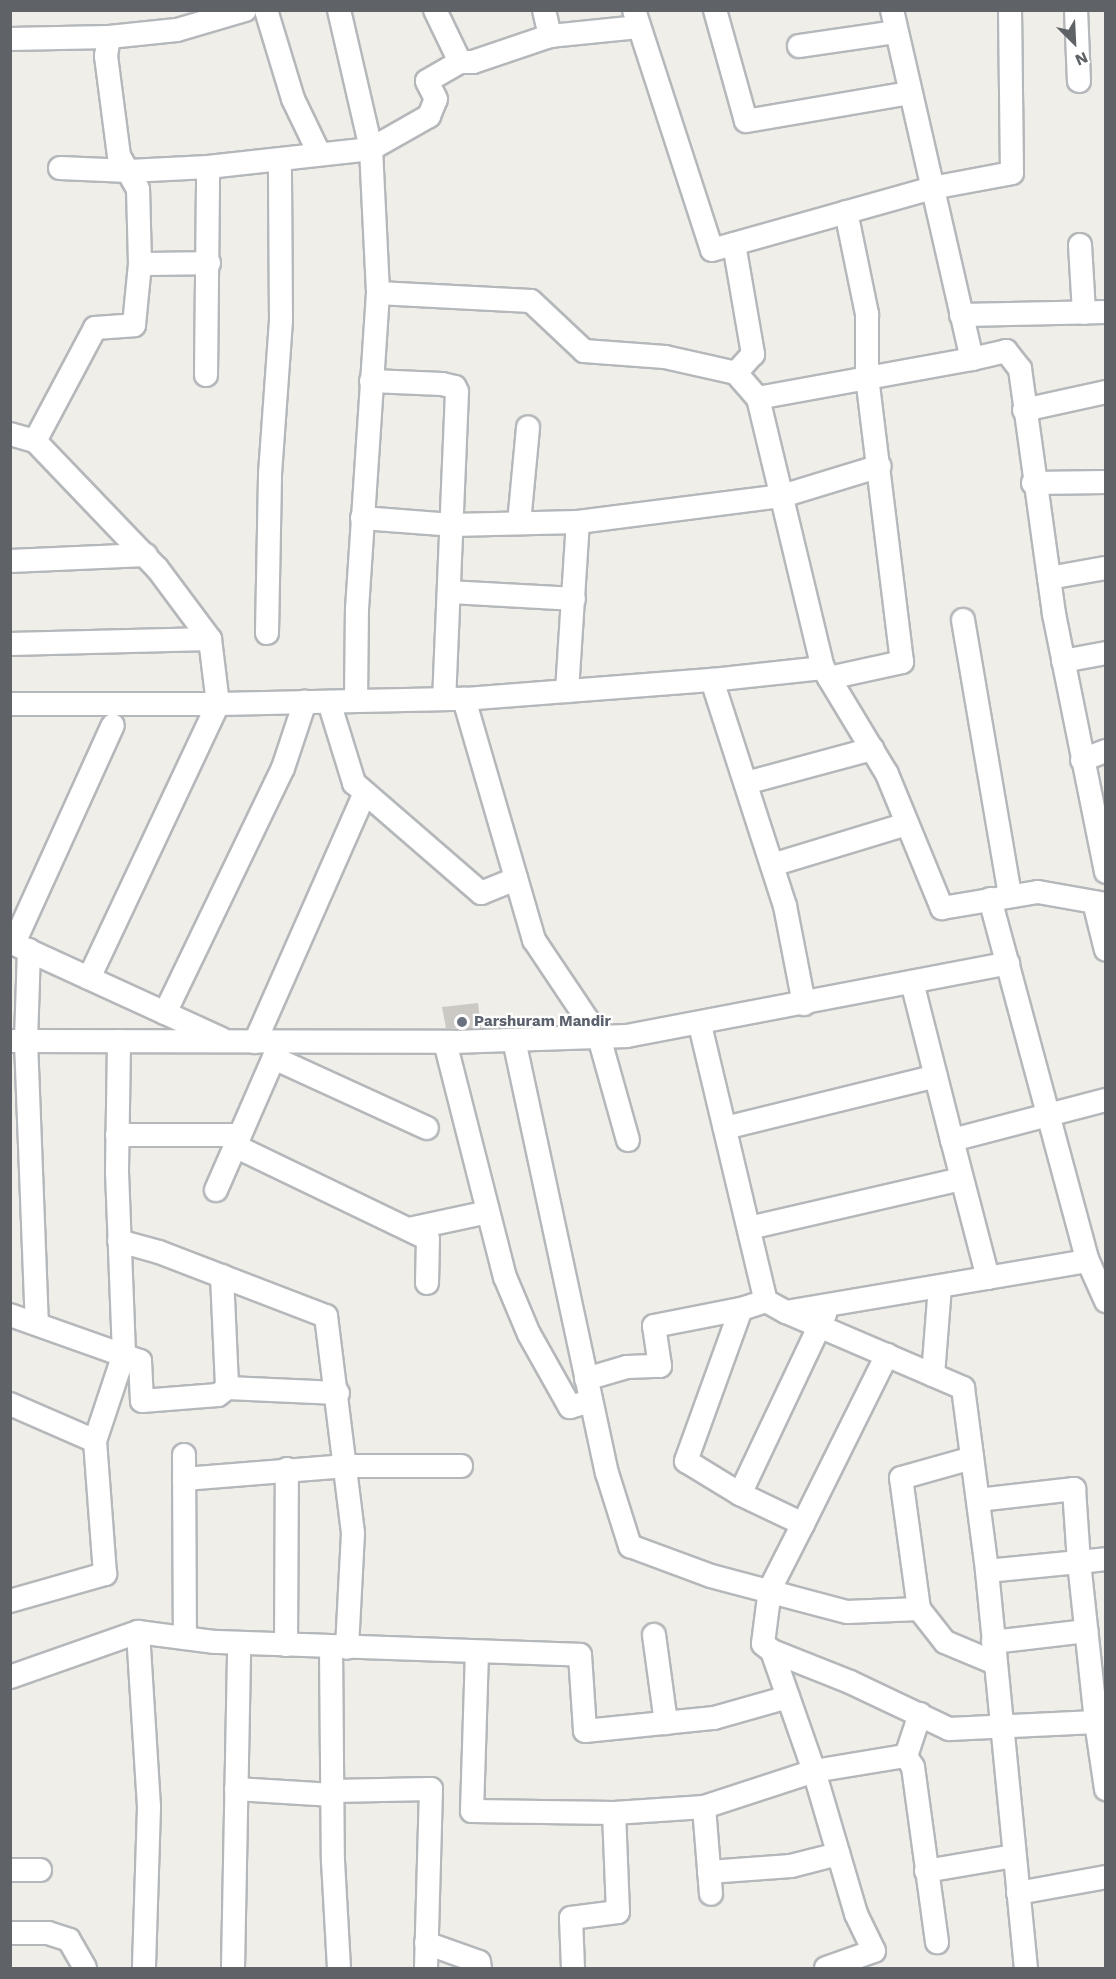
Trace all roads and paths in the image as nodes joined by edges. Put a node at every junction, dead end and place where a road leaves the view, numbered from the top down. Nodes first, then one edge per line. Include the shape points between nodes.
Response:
1 (245, 10) edge
2 (266, 10) edge
3 (339, 10) edge
4 (435, 10) edge
5 (544, 10) edge
6 (715, 10) edge
7 (1010, 10) edge
8 (1076, 10) edge
9 (636, 19) edge
10 (894, 21) edge
11 (550, 36) junction
12 (109, 37) junction
13 (10, 39) edge
14 (799, 46) dead end
15 (460, 62) junction
16 (1079, 81) dead end
17 (910, 93) junction
18 (371, 149) junction
19 (318, 151) dead end
20 (280, 161) junction
21 (208, 167) junction
22 (60, 168) dead end
23 (129, 171) junction
24 (932, 188) junction
25 (846, 212) junction
26 (734, 244) junction
27 (1080, 245) dead end
28 (209, 263) junction
29 (140, 264) junction
30 (378, 293) junction
31 (1095, 312) edge
32 (1001, 314) junction
33 (962, 315) junction
34 (1006, 351) junction
35 (972, 359) junction
36 (736, 373) junction
37 (206, 375) dead end
38 (867, 378) junction
39 (371, 381) junction
40 (1106, 392) edge
41 (758, 398) junction
42 (1024, 410) junction
43 (528, 427) dead end
44 (10, 434) edge
45 (36, 441) junction
46 (880, 466) junction
47 (1106, 482) edge
48 (1033, 483) junction
49 (782, 496) junction
50 (362, 518) junction
51 (519, 522) junction
52 (578, 522) junction
53 (452, 525) junction
54 (146, 555) junction
55 (10, 561) edge
56 (1106, 568) edge
57 (1048, 578) junction
58 (449, 592) junction
59 (574, 598) junction
60 (963, 620) dead end
61 (267, 633) dead end
62 (210, 639) junction
63 (10, 644) edge
64 (1106, 653) edge
65 (1063, 661) junction
66 (826, 673) junction
67 (712, 680) junction
68 (567, 691) junction
69 (454, 699) junction
70 (356, 701) junction
71 (305, 702) junction
72 (329, 702) junction
73 (218, 704) junction
74 (13, 710) edge
75 (114, 725) dead end
76 (872, 749) junction
77 (1106, 751) edge
78 (1082, 760) junction
79 (746, 783) junction
80 (365, 793) junction
81 (1099, 815) edge
82 (908, 824) junction
83 (772, 865) junction
84 (1106, 872) edge
85 (516, 879) junction
86 (1000, 897) junction
87 (1100, 903) edge
88 (18, 945) edge
89 (1106, 950) edge
90 (1008, 963) junction
91 (89, 978) junction
92 (912, 982) junction
93 (804, 1004) junction
94 (165, 1013) junction
95 (700, 1025) junction
96 (599, 1037) junction
97 (514, 1040) junction
98 (18, 1041) edge
99 (119, 1041) junction
100 (229, 1042) junction
101 (255, 1042) junction
102 (445, 1042) junction
103 (277, 1050) junction
104 (936, 1076) junction
105 (1106, 1100) edge
106 (1050, 1117) junction
107 (427, 1128) dead end
108 (725, 1128) junction
109 (117, 1135) junction
110 (628, 1140) dead end
111 (952, 1140) junction
112 (238, 1141) junction
113 (962, 1179) junction
114 (216, 1190) dead end
115 (488, 1212) junction
116 (749, 1228) junction
117 (409, 1229) junction
118 (119, 1241) junction
119 (1088, 1261) junction
120 (222, 1276) junction
121 (988, 1278) junction
122 (427, 1283) dead end
123 (940, 1286) junction
124 (766, 1301) junction
125 (1106, 1301) edge
126 (831, 1304) junction
127 (741, 1309) junction
128 (786, 1312) junction
129 (10, 1315) edge
130 (37, 1322) junction
131 (819, 1326) junction
132 (124, 1354) junction
133 (887, 1355) junction
134 (933, 1375) junction
135 (227, 1388) junction
136 (589, 1390) junction
137 (338, 1393) junction
138 (10, 1404) edge
139 (95, 1441) junction
140 (184, 1455) dead end
141 (972, 1458) junction
142 (346, 1466) junction
143 (461, 1466) dead end
144 (287, 1469) junction
145 (184, 1479) junction
146 (740, 1494) junction
147 (978, 1500) junction
148 (803, 1524) junction
149 (1106, 1559) edge
150 (1079, 1562) junction
151 (987, 1570) junction
152 (770, 1589) junction
153 (10, 1601) edge
154 (918, 1609) junction
155 (1086, 1631) junction
156 (138, 1632) junction
157 (654, 1635) dead end
158 (185, 1638) junction
159 (239, 1643) junction
160 (286, 1645) junction
161 (339, 1648) junction
162 (772, 1651) junction
163 (477, 1652) junction
164 (994, 1653) junction
165 (10, 1677) edge
166 (788, 1697) junction
167 (920, 1714) junction
168 (1101, 1721) edge
169 (666, 1723) junction
170 (1001, 1728) junction
171 (906, 1756) junction
172 (814, 1771) junction
173 (236, 1789) junction
174 (1106, 1789) edge
175 (333, 1793) junction
176 (704, 1806) junction
177 (614, 1813) junction
178 (838, 1854) junction
179 (1014, 1856) junction
180 (10, 1870) edge
181 (40, 1870) dead end
182 (926, 1871) junction
183 (1106, 1877) edge
184 (1018, 1893) junction
185 (10, 1933) edge
186 (937, 1942) dead end
187 (426, 1943) junction
188 (85, 1968) edge
189 (144, 1968) edge
190 (233, 1968) edge
191 (339, 1968) edge
192 (426, 1968) edge
193 (480, 1968) edge
194 (573, 1968) edge
195 (826, 1968) edge
196 (1026, 1968) edge

1 - 12 street via 177,30
2 - 19 street via 293,99
3 - 18 street
4 - 15 street
5 - 11 street
6 - 17 street via 746,121
7 - 24 street via 1012,173
8 - 16 street
9 - 11 street
9 - 26 street via 712,250
10 - 14 street
10 - 17 street
11 - 15 street via 473,62
12 - 13 street
12 - 23 street via 106,56 119,156
15 - 18 street via 427,81 436,99 429,116
17 - 24 street
18 - 20 street
18 - 30 street
20 - 21 street
20 - 61 street via 281,320 270,474
21 - 23 street
21 - 28 street
22 - 23 street
23 - 29 street via 138,189
24 - 25 street
24 - 33 street
25 - 26 street
25 - 38 street via 867,314
26 - 36 street via 753,354
27 - 31 street
28 - 29 street
28 - 37 street
29 - 45 street via 134,326 95,328
30 - 36 street via 531,301 584,351 665,357
30 - 39 street
31 - 32 street
32 - 33 street
32 - 34 street
33 - 35 street
34 - 35 street
34 - 42 street via 1020,369
35 - 38 street
36 - 41 street
38 - 41 street
38 - 46 street
39 - 50 street
39 - 53 street via 455,387 458,414
40 - 42 street
41 - 49 street
42 - 48 street
43 - 51 street
44 - 45 street
45 - 54 street
46 - 49 street
46 - 66 street via 902,662
47 - 48 street
48 - 57 street
49 - 52 street
49 - 66 street
50 - 53 street
50 - 70 street
51 - 52 street
51 - 53 street
52 - 59 street
53 - 58 street
54 - 55 street
54 - 62 street
56 - 57 street
57 - 65 street
58 - 59 street
58 - 69 street
59 - 68 street
60 - 86 street
62 - 63 street
62 - 73 street
64 - 65 street
65 - 78 street
66 - 67 street
66 - 76 street
67 - 68 street
67 - 79 street
68 - 69 street
69 - 70 street
69 - 85 street
70 - 72 street
71 - 72 street
71 - 73 street
71 - 94 street via 283,768
72 - 80 street via 354,783
73 - 74 street
73 - 91 street
75 - 88 street
76 - 79 street
76 - 82 street
77 - 78 street
78 - 81 street
79 - 83 street
80 - 85 street via 481,893
80 - 101 street
81 - 84 street
82 - 83 street
82 - 86 street via 942,908
83 - 93 street via 785,906
85 - 96 street via 534,940
86 - 87 street via 1038,892
86 - 90 street
87 - 89 street
88 - 91 street
88 - 98 street
90 - 92 street
90 - 106 street
91 - 94 street
92 - 93 street
92 - 104 street
93 - 95 street
94 - 100 street
95 - 96 street
95 - 108 street
96 - 97 street
96 - 110 street
97 - 102 street
97 - 136 street
98 - 99 street
98 - 130 street
99 - 100 street
99 - 109 street
100 - 101 street
101 - 103 street
102 - 103 street
102 - 115 street
103 - 107 street
103 - 112 street
104 - 108 street
104 - 111 street
105 - 106 street
106 - 111 street
106 - 119 street
108 - 116 street
109 - 112 street
109 - 118 street
111 - 113 street
112 - 114 street
112 - 117 street
113 - 116 street
113 - 121 street
115 - 117 street
115 - 136 street via 505,1277 529,1334 570,1407
116 - 124 street
117 - 122 street via 428,1239
118 - 120 street
118 - 132 street
119 - 121 street
119 - 125 street
120 - 135 street
120 - 137 street via 326,1316
121 - 123 street
123 - 126 street
123 - 134 street
124 - 127 street
124 - 128 street
126 - 128 street
126 - 131 street
127 - 136 street via 654,1326 660,1366 627,1366
127 - 146 street via 686,1461
128 - 131 street
129 - 130 street
130 - 132 street
131 - 133 street
131 - 146 street
132 - 135 street via 140,1361 142,1401 219,1395
132 - 139 street
133 - 134 street
133 - 148 street
134 - 141 street via 963,1388
135 - 137 street
136 - 152 street via 607,1473 630,1546 711,1576
137 - 142 street
138 - 139 street
139 - 153 street via 105,1574
140 - 145 street
141 - 147 street
141 - 154 street via 901,1478
142 - 143 street
142 - 144 street
142 - 161 street via 353,1533
144 - 145 street
144 - 160 street
145 - 158 street
146 - 148 street
147 - 150 street via 1074,1489
147 - 151 street
148 - 152 street
149 - 150 street
150 - 151 street
150 - 155 street
151 - 164 street
152 - 154 street via 847,1612
152 - 162 street via 763,1644
154 - 164 street via 945,1642
155 - 164 street
155 - 168 street
156 - 158 street
156 - 165 street
156 - 189 street via 149,1807
157 - 169 street
158 - 159 street
159 - 160 street
159 - 173 street
160 - 161 street
161 - 163 street
161 - 175 street
162 - 166 street
162 - 167 street
163 - 169 street via 580,1655 585,1731
163 - 177 street via 472,1811
164 - 170 street
166 - 169 street via 714,1718
166 - 172 street
167 - 170 street via 949,1729
167 - 171 street
168 - 170 street
168 - 174 street
170 - 179 street
171 - 172 street
171 - 182 street via 913,1767
172 - 176 street
172 - 178 street
173 - 175 street
173 - 190 street
175 - 187 street via 431,1790
175 - 191 street
176 - 177 street
176 - 178 street via 710,1883
177 - 194 street via 618,1912 571,1918
178 - 195 street via 856,1914 874,1951
179 - 182 street
179 - 184 street
180 - 181 street
182 - 186 street
183 - 184 street
184 - 196 street
185 - 188 street via 48,1933 69,1940
187 - 192 street
187 - 193 street via 479,1962

